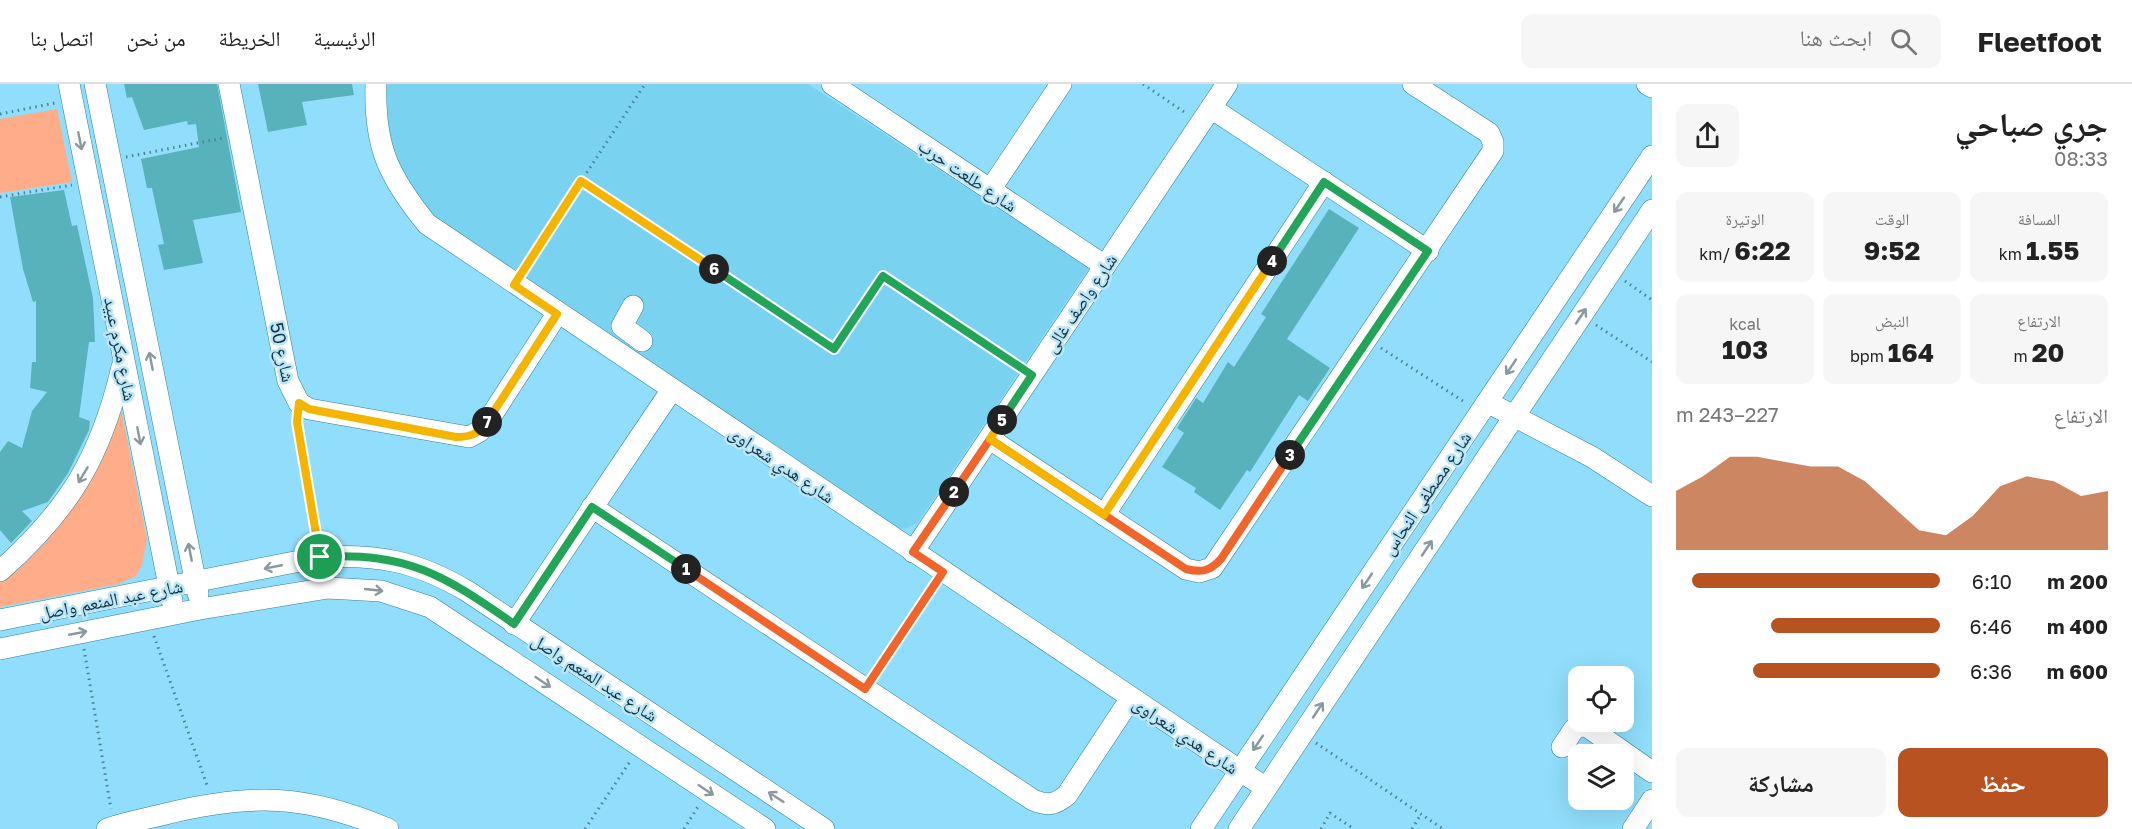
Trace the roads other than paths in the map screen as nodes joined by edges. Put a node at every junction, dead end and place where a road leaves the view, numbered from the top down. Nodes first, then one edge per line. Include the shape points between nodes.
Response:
1 (95, 84) edge
2 (229, 84) edge
3 (376, 84) edge
4 (832, 84) edge
5 (1061, 84) edge
6 (1227, 84) edge
7 (1413, 84) edge
8 (1647, 84) edge
9 (1652, 87) edge
10 (70, 92) edge
11 (1206, 115) junction
12 (1652, 156) edge
13 (1324, 182) junction
14 (990, 190) junction
15 (1652, 210) edge
16 (1428, 251) junction
17 (1105, 266) junction
18 (633, 306) dead end
19 (557, 314) junction
20 (616, 354) junction
21 (124, 361) junction
22 (671, 391) junction
23 (1484, 407) junction
24 (1515, 417) junction
25 (990, 439) junction
26 (1652, 496) edge
27 (592, 507) junction
28 (1104, 515) junction
29 (913, 552) junction
30 (0, 571) edge
31 (196, 582) junction
32 (169, 587) junction
33 (200, 609) junction
34 (36, 614) junction
35 (174, 614) junction
36 (0, 620) edge
37 (514, 624) junction
38 (42, 641) junction
39 (0, 650) edge
40 (1131, 698) junction
41 (694, 742) junction
42 (1562, 747) dead end
43 (675, 769) junction
44 (1240, 771) junction
45 (1652, 772) edge
46 (1266, 788) junction
47 (1652, 800) edge
48 (111, 828) edge
49 (388, 829) edge
50 (765, 829) edge
51 (824, 829) edge
52 (1201, 829) edge
53 (1239, 829) edge
54 (1633, 829) edge

31 -> 1 street, شارع مكرم عبيد
2 - 19 street, شارع 50 via 288,381 299,403 309,409 469,437 480,431
3 - 19 street, شارع هدي شعراوى via 375,116 383,156 401,192 427,224
4 - 14 street, شارع طلعت حرب
5 - 14 street
6 - 11 street, شارع واصف غالى
7 - 16 street via 1489,133 1493,142 1489,160
8 - 9 street
10 -> 21 street, شارع مكرم عبيد
11 - 13 street
11 - 17 street, شارع واصف غالى
12 -> 23 street, شارع مصطفى النحاس
13 - 16 street
13 - 28 street
14 - 17 street, شارع طلعت حرب
24 -> 15 street, شارع مصطفى النحاس
16 - 28 street via 1212,568 1199,572 1186,569
17 - 25 street, شارع واصف غالى
18 - 20 street via 621,324 636,336
19 - 20 street, شارع هدي شعراوى
20 - 22 street, شارع هدي شعراوى
21 -> 30 street via 112,411 93,458 34,541
21 -> 32 street, شارع مكرم عبيد
22 - 27 street
22 - 29 street, شارع هدي شعراوى
23 - 24 street
23 -> 44 street, شارع مصطفى النحاس
24 - 26 street via 1592,457
46 -> 24 street, شارع مصطفى النحاس
25 - 28 street
25 - 29 street, شارع واصف غالى
27 - 37 street
27 - 40 street via 1045,805 1057,803 1067,795
29 - 40 street, شارع هدي شعراوى
31 - 32 street, شارع عبد المنعم واصل
31 - 33 street, شارع مكرم عبيد
37 -> 31 street, شارع عبد المنعم واصل via 467,591 414,565 386,558 320,557
32 - 34 street, شارع عبد المنعم واصل
32 - 35 street, شارع مكرم عبيد
33 - 35 street, شارع عبد المنعم واصل
33 -> 43 street, شارع عبد المنعم واصل via 328,588 381,591 406,597 452,621
34 - 36 street, شارع عبد المنعم واصل
34 - 38 street
38 -> 35 street, شارع عبد المنعم واصل
37 - 41 street, شارع عبد المنعم واصل
38 - 39 street, شارع عبد المنعم واصل
40 - 44 street, شارع هدي شعراوى
41 - 43 street
51 -> 41 street, شارع عبد المنعم واصل
42 - 45 street via 1574,729 1585,725
43 -> 50 street, شارع عبد المنعم واصل
44 - 46 street, شارع هدي شعراوى
44 - 52 street, شارع مصطفى النحاس
46 - 53 street, شارع مصطفى النحاس
47 - 54 street
48 - 49 street via 213,802 273,799 315,804

